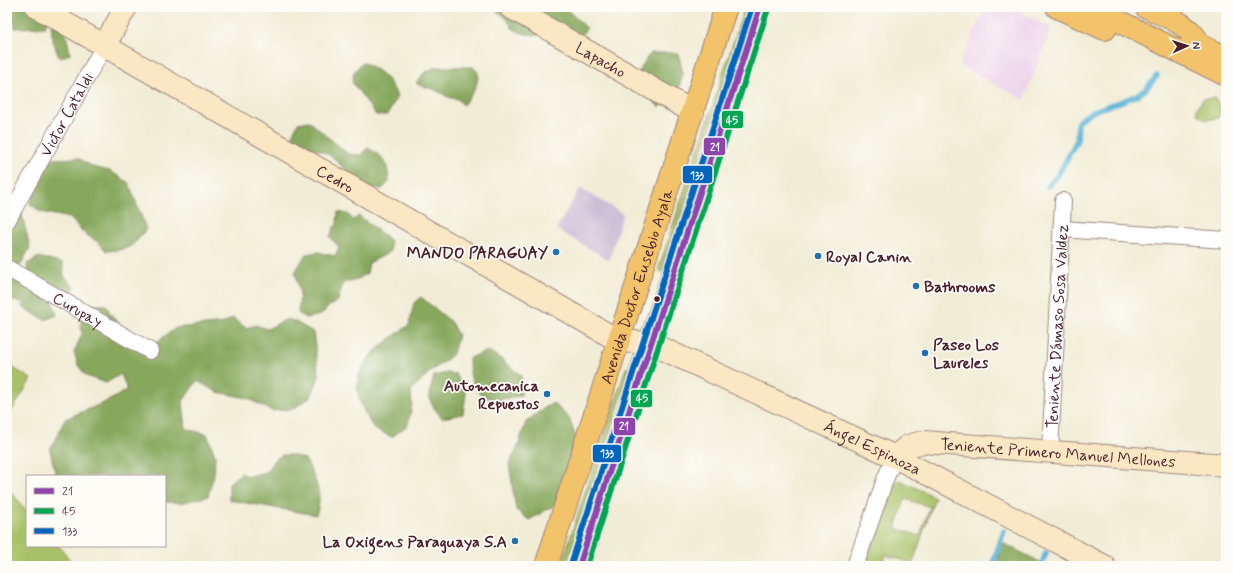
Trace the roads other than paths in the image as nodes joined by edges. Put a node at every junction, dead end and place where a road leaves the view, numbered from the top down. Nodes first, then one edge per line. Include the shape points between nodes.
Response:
1 (37, 7) edge
2 (126, 7) edge
3 (510, 7) edge
4 (726, 7) edge
5 (760, 7) edge
6 (1057, 7) edge
7 (1090, 7) edge
8 (1121, 7) edge
9 (1146, 7) edge
10 (104, 46) junction
11 (1189, 48) junction
12 (1226, 57) edge
13 (1226, 75) edge
14 (692, 112) junction
15 (1063, 201) dead end
16 (7, 221) edge
17 (1061, 229) junction
18 (1226, 240) edge
19 (7, 268) edge
20 (635, 342) junction
21 (150, 350) dead end
22 (1050, 452) junction
23 (895, 457) junction
24 (1226, 465) edge
25 (546, 566) edge
26 (579, 566) edge
27 (855, 566) edge
28 (1104, 566) edge

1 - 10 street, Cedro
2 - 10 street, Victor Cataldi
3 - 14 street, Lapacho
4 - 14 highway, Avenida Doctor Eusebio Ayala
5 - 20 highway, Avenida Doctor Eusebio Ayala
6 - 11 highway via 1163,57 1175,60
7 - 11 highway
8 - 11 highway
9 - 11 highway via 1184,25 1196,36
10 - 16 street, Victor Cataldi
10 - 20 street, Cedro
11 - 12 highway
11 - 13 highway
14 - 20 highway, Avenida Doctor Eusebio Ayala
15 - 17 street, Teniente Dámaso Sosa Valdez
17 - 18 street
17 - 22 street, Teniente Dámaso Sosa Valdez
19 - 21 street, Curupay
20 - 23 street, Ángel Espinoza
20 - 25 highway, Avenida Doctor Eusebio Ayala
20 - 26 highway, Avenida Doctor Eusebio Ayala
22 - 23 street, Teniente Primero Manuel Mellones via 923,442 908,446
22 - 24 street, Teniente Primero Manuel Mellones
23 - 27 street
23 - 28 street, Ángel Espinoza

